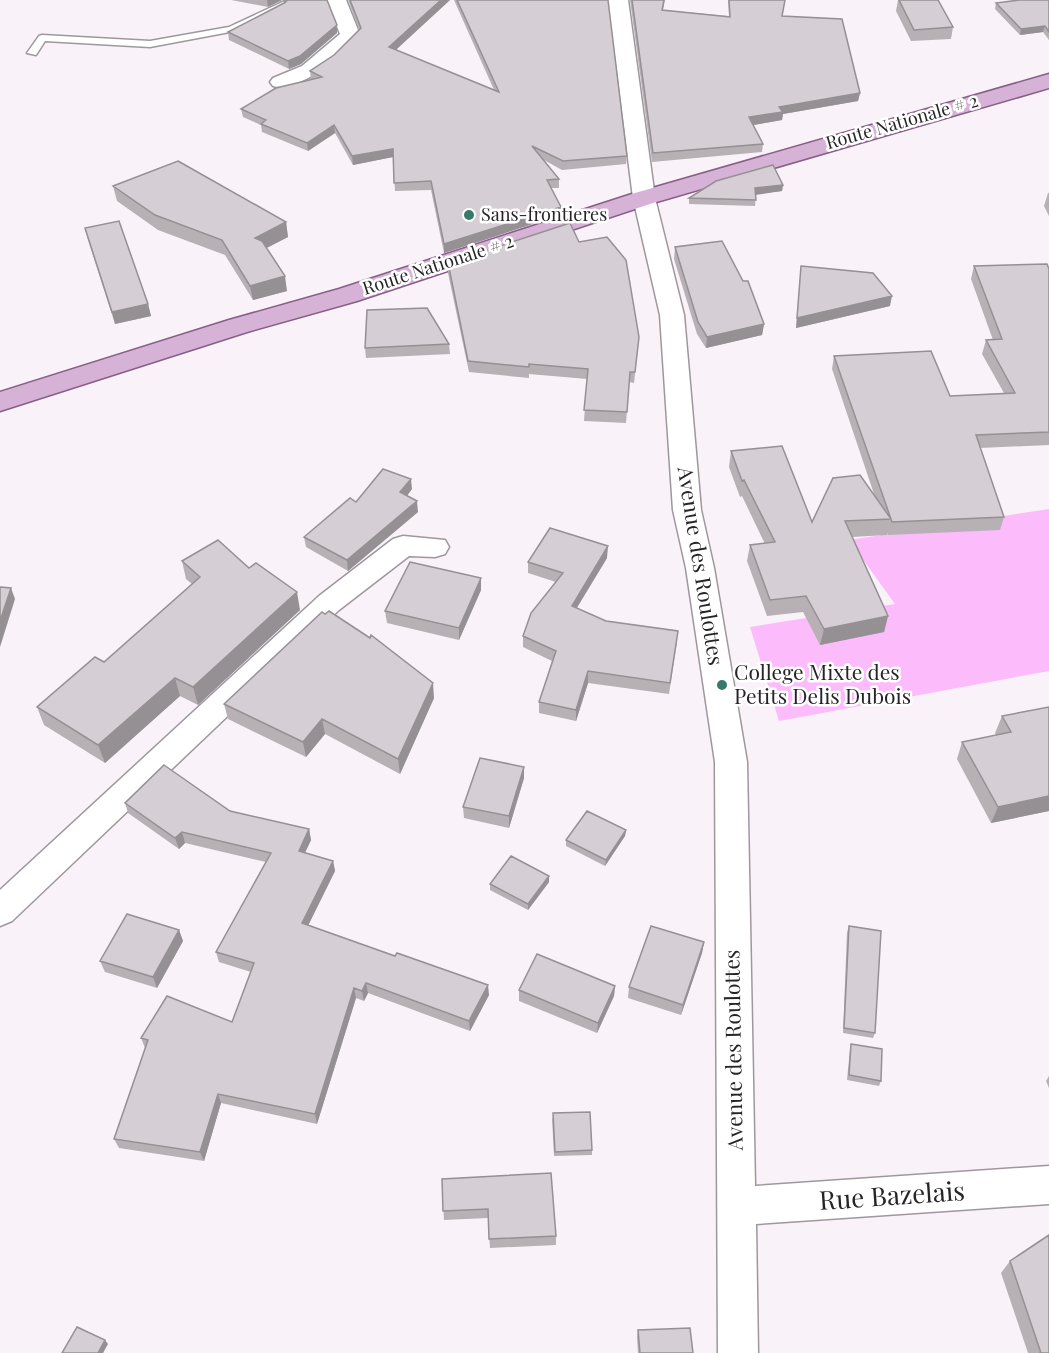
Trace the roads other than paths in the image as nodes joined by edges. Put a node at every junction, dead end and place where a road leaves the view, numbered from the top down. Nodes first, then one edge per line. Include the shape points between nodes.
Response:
1 (295, 0) edge
2 (336, 0) edge
3 (618, 0) edge
4 (32, 52) dead end
5 (1049, 81) edge
6 (280, 82) dead end
7 (644, 198) junction
8 (0, 402) edge
9 (435, 546) dead end
10 (0, 911) edge
11 (1049, 1185) edge
12 (736, 1206) junction
13 (738, 1353) edge

1 - 4 lane via 232,29 150,44 42,38
2 - 6 street via 350,35 309,70
3 - 7 street, Avenue des Roulottes
5 - 7 main road, Route Nationale # 2
7 - 8 main road, Route Nationale # 2 via 348,295
7 - 12 street, Avenue des Roulottes via 672,315 687,510 700,568 730,762
9 - 10 street via 403,546 330,603
11 - 12 street, Rue Bazelais
12 - 13 street, Avenue des Roulottes

